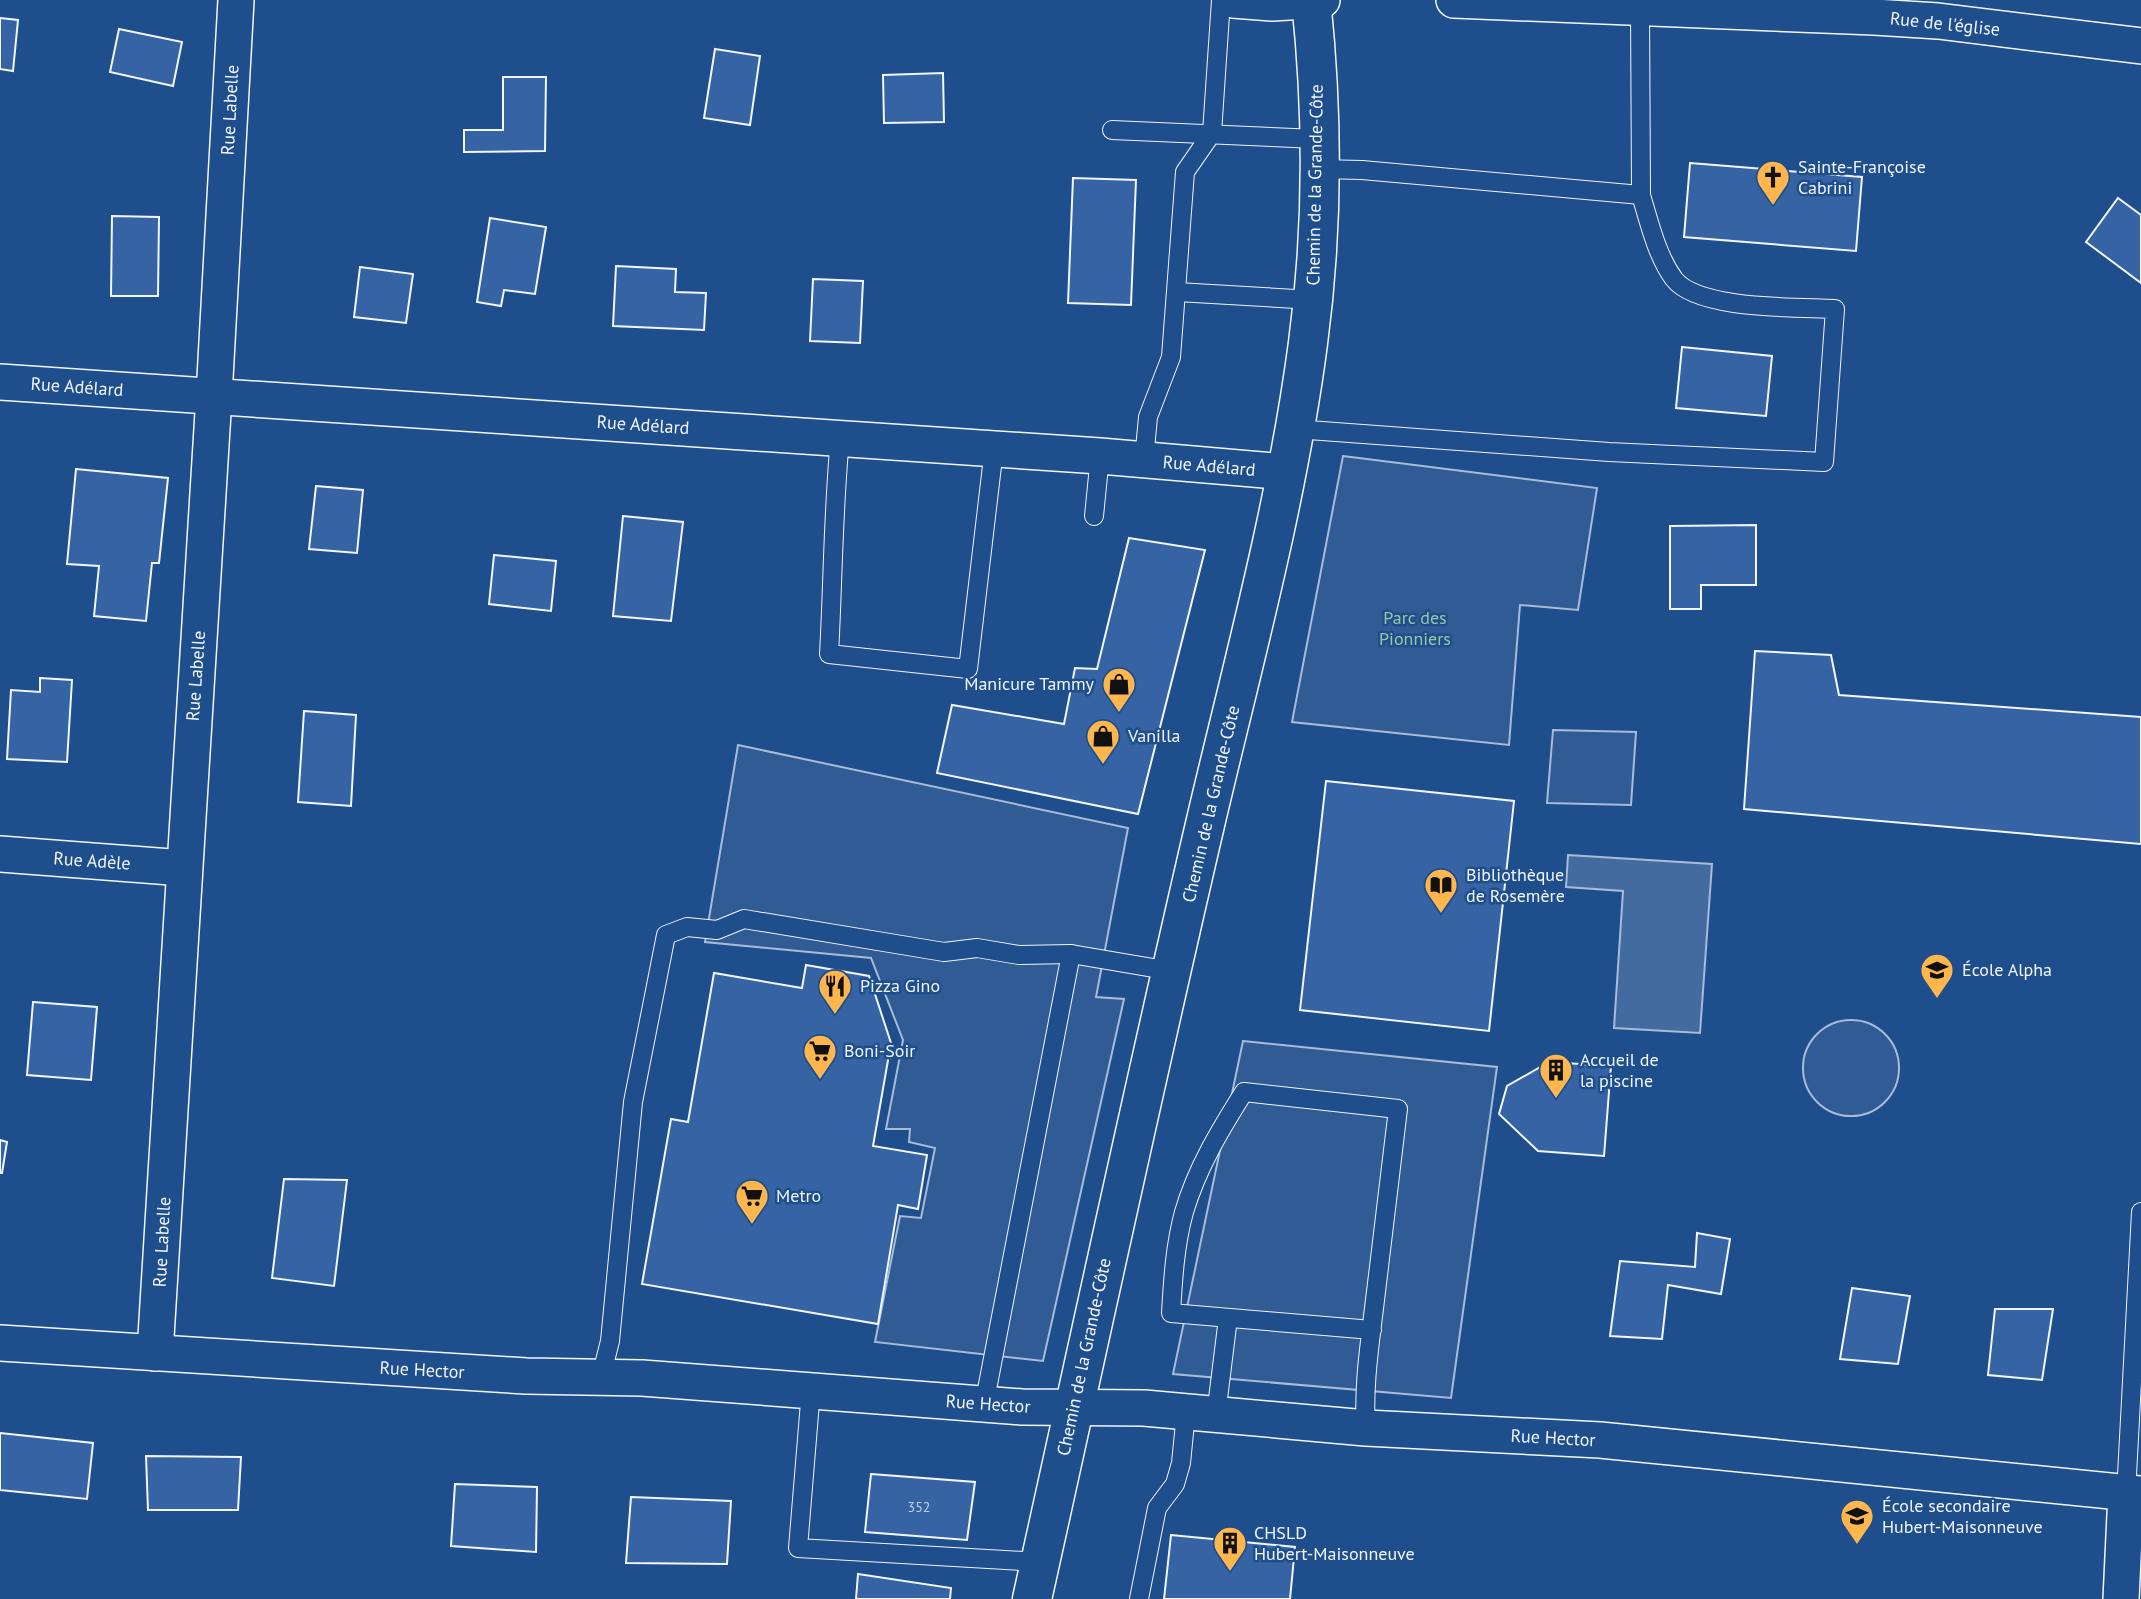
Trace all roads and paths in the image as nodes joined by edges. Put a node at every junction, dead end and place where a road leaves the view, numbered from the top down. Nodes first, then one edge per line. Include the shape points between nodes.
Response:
1 (236, 0) edge
2 (1221, 0) edge
3 (1233, 0) edge
4 (1311, 0) edge
5 (1322, 0) edge
6 (1470, 0) edge
7 (1640, 6) junction
8 (2141, 46) edge
9 (1112, 130) dead end
10 (1212, 133) junction
11 (1318, 154) junction
12 (1641, 195) junction
13 (1177, 292) junction
14 (1313, 300) junction
15 (0, 382) edge
16 (214, 396) junction
17 (1295, 429) junction
18 (840, 439) junction
19 (994, 449) junction
20 (1100, 456) junction
21 (1144, 460) junction
22 (1286, 472) junction
23 (1094, 516) dead end
24 (0, 854) edge
25 (184, 868) junction
26 (1071, 954) junction
27 (1171, 971) junction
28 (2141, 1212) edge
29 (1228, 1318) junction
30 (1372, 1330) junction
31 (0, 1343) edge
32 (155, 1353) junction
33 (601, 1377) junction
34 (811, 1390) junction
35 (984, 1405) junction
36 (1073, 1408) junction
37 (1201, 1414) junction
38 (1366, 1428) junction
39 (2134, 1494) edge
40 (1040, 1562) junction
41 (1031, 1599) edge
42 (1139, 1599) edge
43 (2121, 1599) edge

1 - 16 street, Rue Labelle
2 - 10 lane
3 - 4 street
4 - 5 street
4 - 11 main road, Chemin de la Grande-Côte
6 - 7 street, Rue de l'église
7 - 8 street, Rue de l'église via 1938,21
7 - 12 lane
9 - 10 lane
10 - 11 lane
10 - 13 lane via 1185,172
11 - 12 lane via 1362,170
11 - 14 main road, Chemin de la Grande-Côte
12 - 17 lane via 1662,257 1681,286 1718,302 1835,309 1824,462
13 - 14 lane
13 - 21 lane via 1171,357 1148,417
14 - 17 main road, Chemin de la Grande-Côte
15 - 16 street, Rue Adélard
16 - 18 street, Rue Adélard
16 - 25 street, Rue Labelle
17 - 22 main road, Chemin de la Grande-Côte
18 - 19 street, Rue Adélard
18 - 19 lane via 829,654 968,668
19 - 20 street, Rue Adélard
20 - 21 street, Rue Adélard
20 - 23 lane
21 - 22 street, Rue Adélard
22 - 27 main road, Chemin de la Grande-Côte
24 - 25 street, Rue Adèle
25 - 32 street, Rue Labelle
26 - 27 lane
26 - 33 lane via 1018,955 977,948 944,952 744,919 717,930 687,927 666,935 633,1102 610,1341
26 - 35 lane
27 - 36 main road, Chemin de la Grande-Côte
28 - 39 lane
29 - 30 lane
29 - 30 lane via 1171,1313 1174,1269 1184,1212 1202,1165 1244,1092 1398,1109
29 - 37 lane
30 - 38 lane via 1364,1398
31 - 32 street, Rue Hector
32 - 33 street, Rue Hector via 512,1376
33 - 34 street, Rue Hector
34 - 35 street, Rue Hector
34 - 40 lane via 798,1548
35 - 36 street, Rue Hector
36 - 37 street, Rue Hector
36 - 40 main road, Chemin de la Grande-Côte
37 - 38 street, Rue Hector
37 - 42 lane via 1175,1485 1157,1508
38 - 39 street, Rue Hector via 1600,1440
39 - 43 street
40 - 41 main road, Chemin de la Grande-Côte

